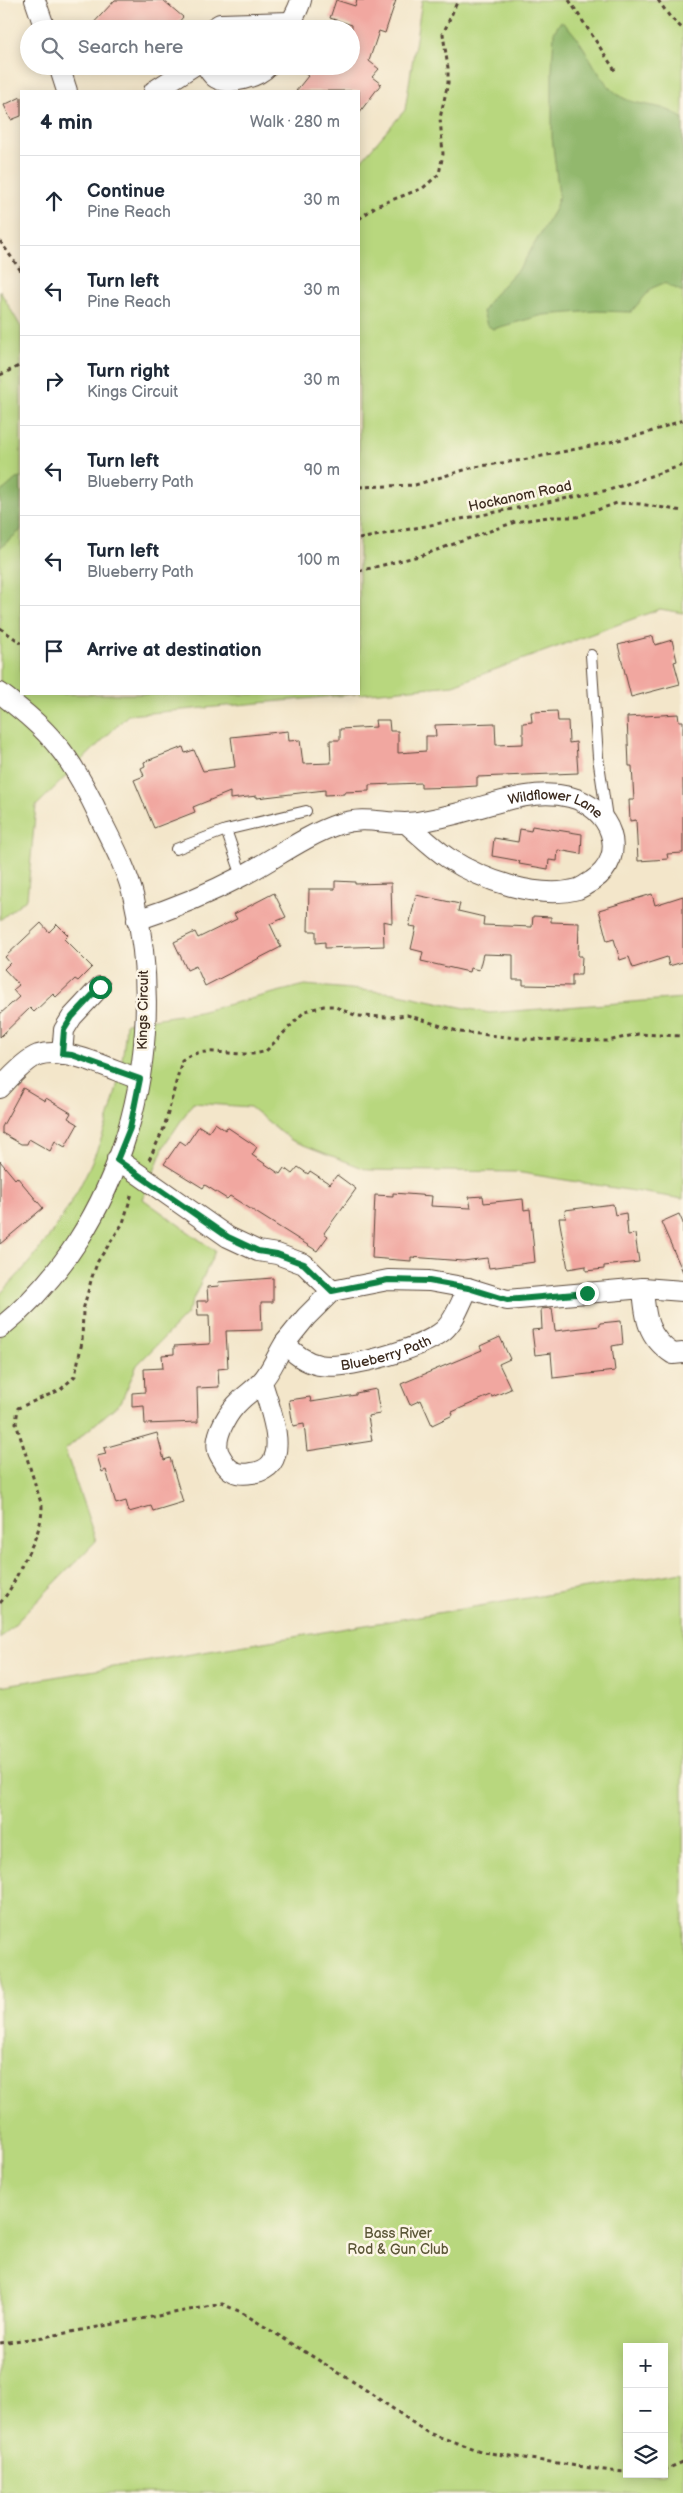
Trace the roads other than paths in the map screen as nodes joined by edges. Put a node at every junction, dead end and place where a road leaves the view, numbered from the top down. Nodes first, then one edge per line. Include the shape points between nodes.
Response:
1 (35, 0) edge
2 (302, 0) edge
3 (42, 20) edge
4 (293, 20) edge
5 (62, 75) edge
6 (179, 75) edge
7 (214, 75) edge
8 (253, 75) edge
9 (66, 90) edge
10 (156, 90) edge
11 (591, 655) dead end
12 (0, 693) edge
13 (306, 811) dead end
14 (607, 822) junction
15 (406, 823) junction
16 (226, 830) junction
17 (176, 849) dead end
18 (242, 876) junction
19 (138, 920) junction
20 (100, 987) dead end
21 (62, 1054) junction
22 (140, 1079) junction
23 (0, 1088) edge
24 (117, 1160) junction
25 (468, 1288) junction
26 (644, 1288) junction
27 (683, 1290) edge
28 (332, 1291) junction
29 (0, 1328) edge
30 (285, 1343) junction
31 (683, 1353) edge
32 (262, 1382) dead end

1 - 3 street
2 - 4 street
5 - 9 street
6 - 10 street
7 - 8 street via 230,82
11 - 14 lane via 598,757
12 - 19 street, Kings Circuit via 32,718 75,771 118,855 134,898
13 - 16 lane
14 - 15 street, Wildflower Lane via 590,804 570,797 546,795 506,798 459,813
14 - 15 street, Wildflower Lane via 613,843 611,861 599,876 580,888 554,892 513,886 480,876 447,858
15 - 18 street, Wildflower Lane via 370,818 339,824
16 - 17 lane
16 - 18 lane
18 - 19 street, Wildflower Lane via 202,896
19 - 22 street, Kings Circuit via 144,958 146,1015
20 - 21 street via 64,1030
21 - 22 street
21 - 23 street via 38,1055
22 - 24 street, Kings Circuit via 130,1128
24 - 28 street via 228,1237 258,1251 304,1264
24 - 29 street, Kings Circuit via 102,1198 70,1254 17,1314
25 - 26 street via 507,1300
25 - 28 street via 429,1281 388,1280
25 - 30 street, Blueberry Path via 452,1320 442,1331 410,1348 352,1365 319,1365 294,1355
26 - 27 street
26 - 31 street via 645,1316 659,1345 673,1354
28 - 30 street
30 - 32 street

